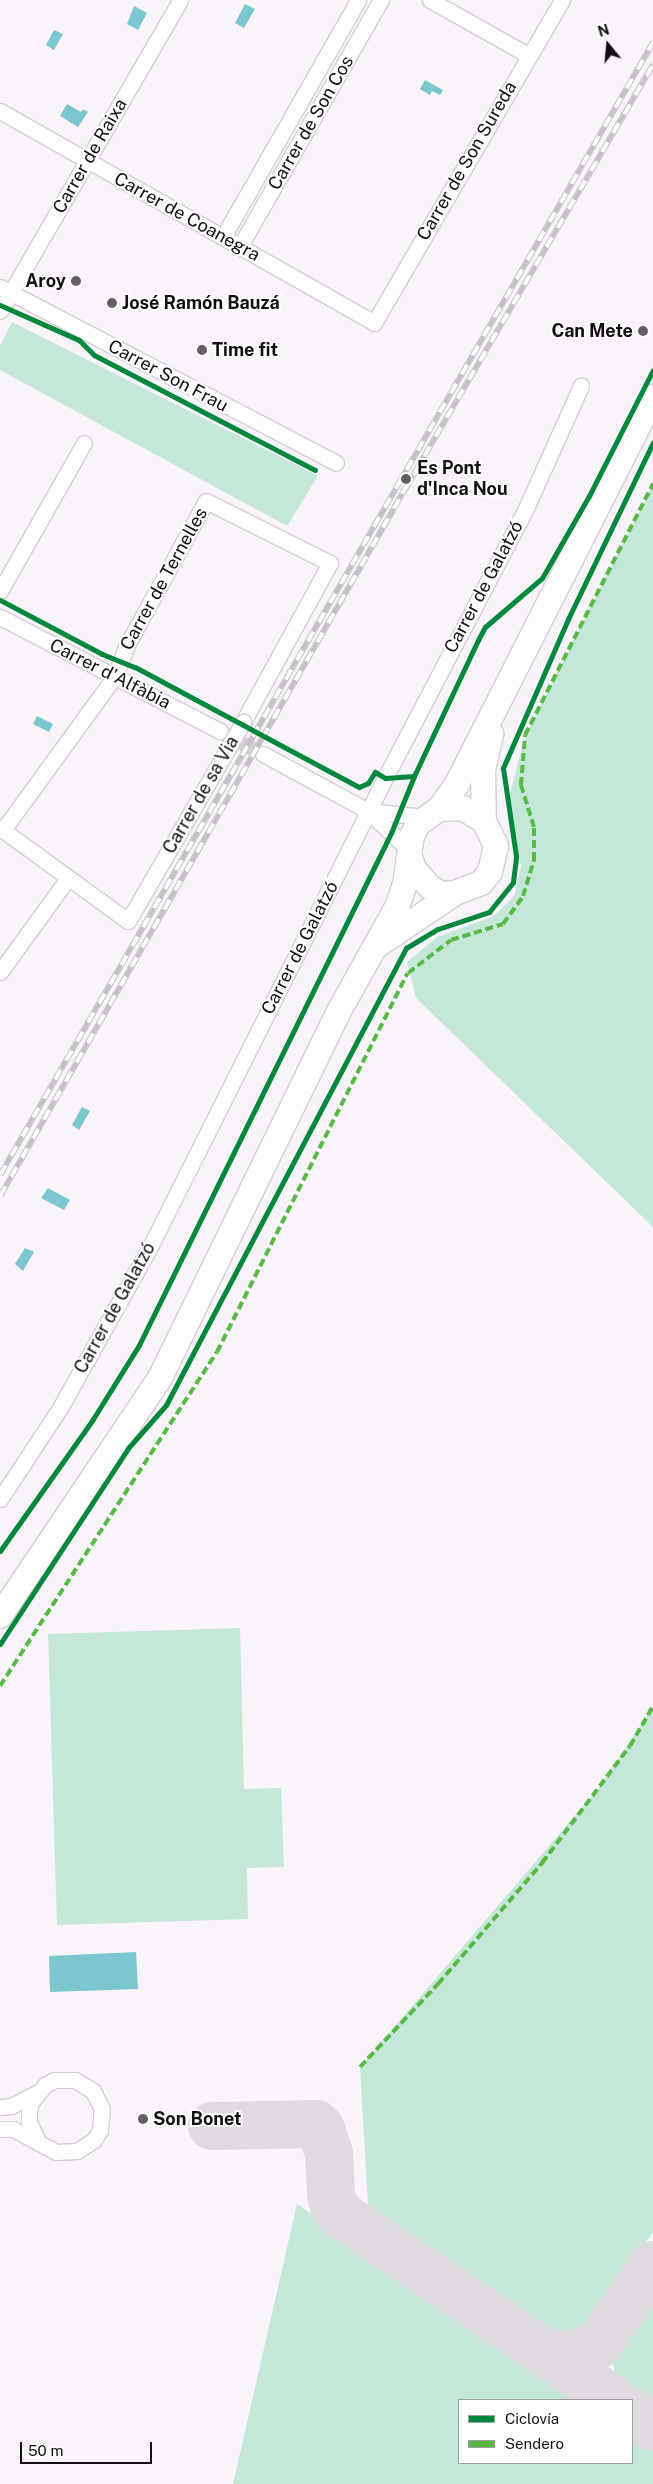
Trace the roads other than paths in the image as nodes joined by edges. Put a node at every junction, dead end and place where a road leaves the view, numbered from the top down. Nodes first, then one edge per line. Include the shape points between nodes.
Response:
1 (180, 0) edge
2 (358, 0) edge
3 (382, 0) edge
4 (430, 0) edge
5 (562, 0) edge
6 (528, 55) junction
7 (0, 111) edge
8 (88, 162) junction
9 (223, 237) junction
10 (240, 246) junction
11 (5, 290) edge
12 (0, 311) edge
13 (374, 323) joint
14 (581, 386) dead end
15 (653, 397) edge
16 (84, 443) dead end
17 (336, 463) dead end
18 (206, 501) joint
19 (0, 591) edge
20 (0, 617) edge
21 (115, 676) junction
22 (494, 712) junction
23 (220, 731) tunnel mouth
24 (262, 754) tunnel mouth
25 (368, 811) junction
26 (432, 813) junction
27 (484, 821) junction
28 (2, 829) edge
29 (410, 854) junction
30 (68, 878) junction
31 (455, 893) junction
32 (372, 950) junction
33 (0, 972) edge
34 (0, 1499) edge
35 (0, 1616) edge
36 (37, 2092) junction
37 (0, 2107) edge
38 (0, 2129) edge
39 (38, 2141) junction

1 - 8 street, Carrer de Raixa
2 - 9 street, Carrer de Son Cos
3 - 10 street, Carrer de Son Cos
4 - 6 street
5 - 6 street, Carrer de Son Sureda
6 - 13 street, Carrer de Son Sureda
7 - 8 street, Carrer de Coanegra
8 - 9 street, Carrer de Coanegra
8 - 11 street, Carrer de Raixa
9 - 10 street, Carrer de Coanegra
10 - 13 street, Carrer de Coanegra
11 - 12 street, Carrer de Raixa
11 - 17 street, Carrer Son Frau
14 - 25 street, Carrer de Galatzó via 527,506
15 - 22 main road
16 - 19 street
18 - 21 street, Carrer de Ternelles via 128,644
18 - 30 street, Carrer de sa Via, bridge via 330,563 128,921
20 - 21 street, Carrer d'Alfàbia
21 - 23 street, Carrer d'Alfàbia
21 - 28 street, Carrer de Ternelles
22 - 26 main road via 456,786
22 - 27 main road via 483,770
24 - 25 street
25 - 26 street
25 - 29 street
25 - 34 street, Carrer de Galatzó via 151,1245 60,1408
26 - 27 main road via 463,808
26 - 29 main road via 412,836
27 - 31 main road via 496,846 490,872 469,890
28 - 30 street
29 - 31 main road via 417,874 430,887 441,894
29 - 32 main road via 400,901
30 - 33 street
31 - 32 main road
32 - 35 main road via 338,1013 161,1376
36 - 37 street via 11,2106
36 - 39 street via 30,2107 29,2122
36 - 39 street via 54,2080 75,2080 85,2084 99,2099 103,2120 94,2140 77,2151 56,2152
38 - 39 street via 13,2129

